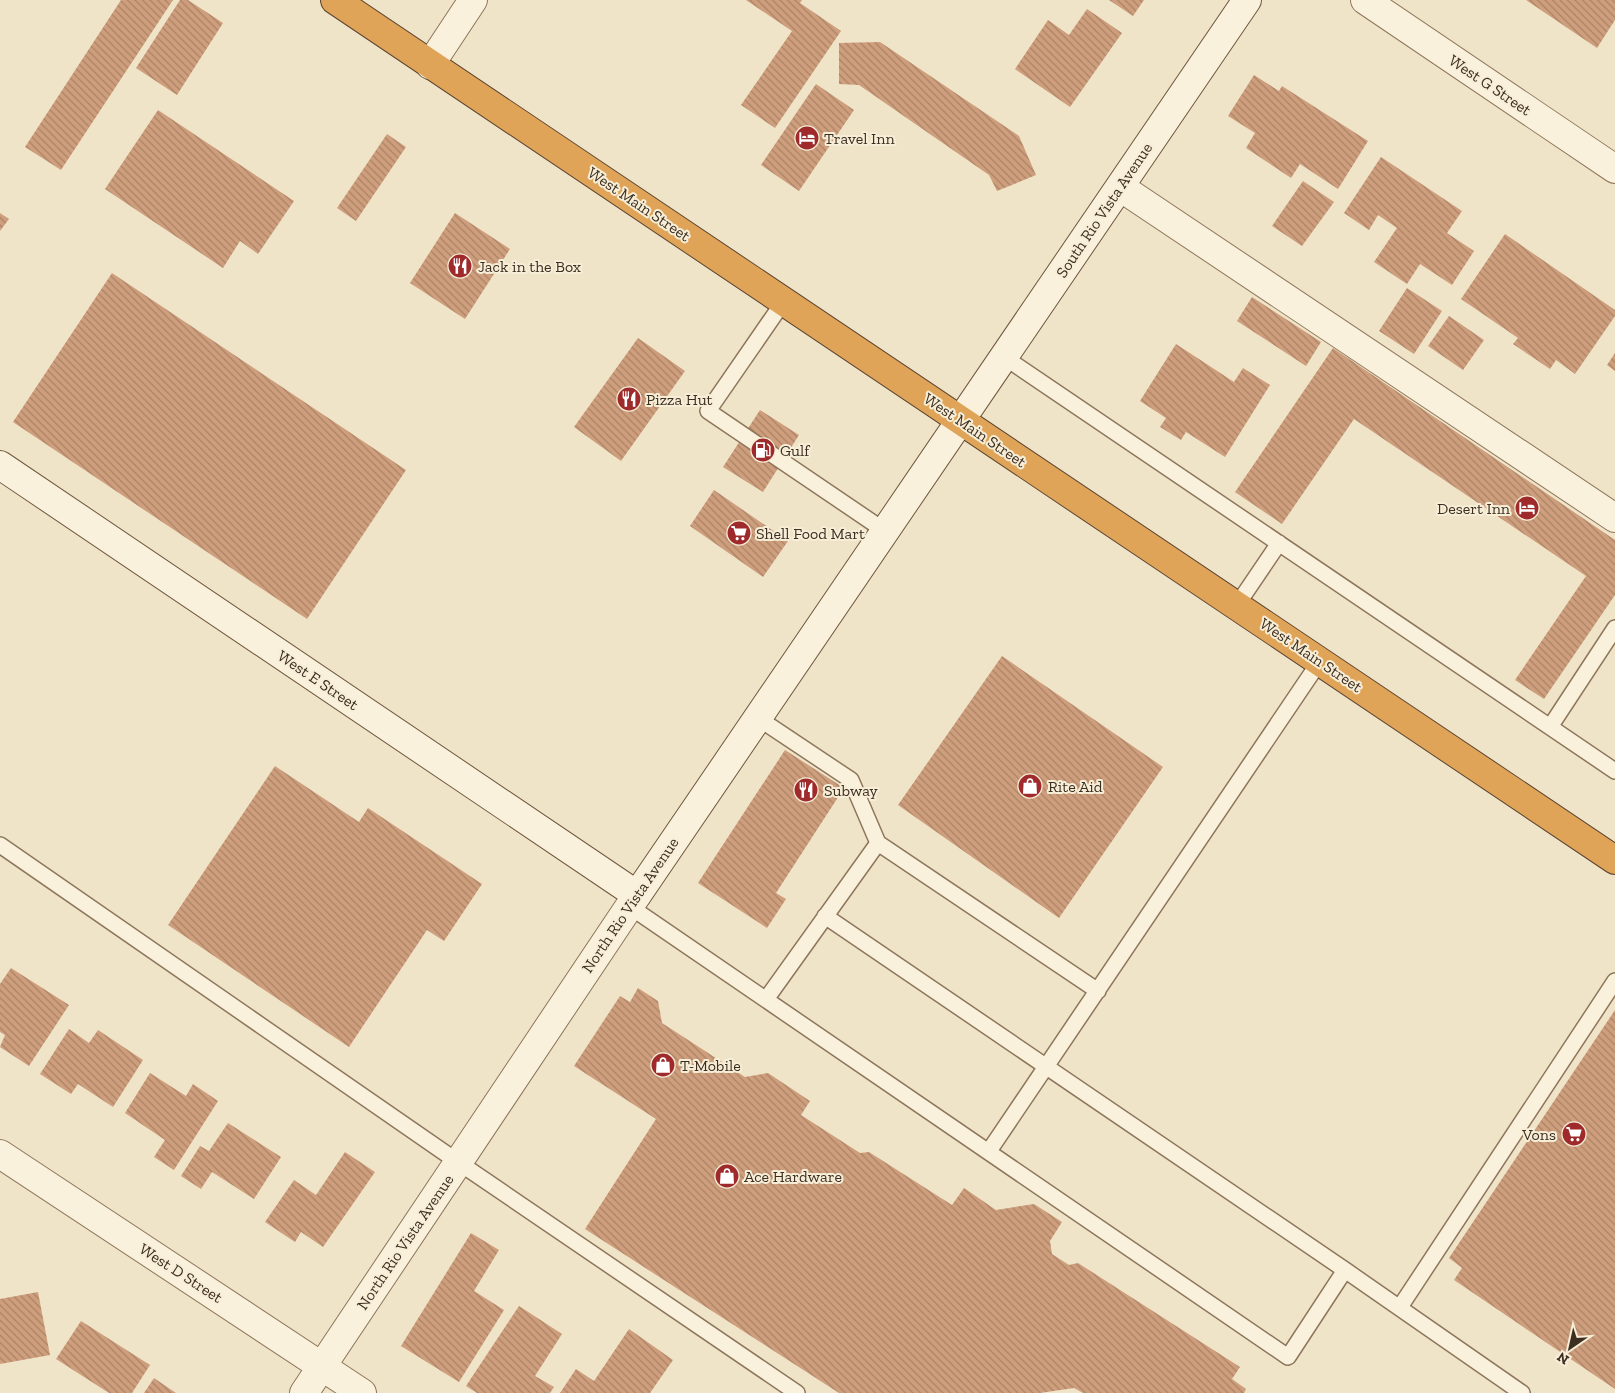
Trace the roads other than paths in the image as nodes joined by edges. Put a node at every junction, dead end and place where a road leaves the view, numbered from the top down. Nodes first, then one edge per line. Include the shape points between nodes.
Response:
1 (335, 0) edge
2 (1247, 0) edge
3 (1366, 0) edge
4 (469, 1) edge
5 (430, 64) junction
6 (1615, 169) edge
7 (1120, 186) junction
8 (784, 301) junction
9 (1004, 357) junction
10 (961, 420) junction
11 (0, 465) edge
12 (1615, 518) edge
13 (886, 531) junction
14 (1279, 543) junction
15 (1237, 605) junction
16 (1615, 628) edge
17 (1320, 661) junction
18 (758, 718) junction
19 (1550, 727) junction
20 (1615, 771) edge
21 (878, 843) junction
22 (0, 845) edge
23 (1615, 860) edge
24 (633, 900) junction
25 (825, 916) junction
26 (1615, 981) edge
27 (1098, 991) junction
28 (767, 998) junction
29 (1047, 1065) junction
30 (990, 1151) junction
31 (0, 1154) edge
32 (458, 1162) junction
33 (1345, 1270) junction
34 (1400, 1307) junction
35 (322, 1366) junction
36 (304, 1393) edge
37 (362, 1393) edge
38 (797, 1393) edge
39 (1522, 1393) edge

1 - 5 highway, West Main Street
2 - 7 street, South Rio Vista Avenue
3 - 6 street, West G Street
4 - 5 street
5 - 8 highway, West Main Street
7 - 9 street, South Rio Vista Avenue
7 - 12 street
8 - 10 highway, West Main Street
8 - 13 lane via 708,411
9 - 10 street, South Rio Vista Avenue
9 - 14 lane
10 - 13 street, North Rio Vista Avenue
10 - 15 highway, West Main Street
11 - 24 street, West E Street
13 - 18 street, North Rio Vista Avenue
14 - 15 lane
14 - 19 lane
15 - 17 highway, West Main Street
16 - 19 lane
17 - 23 highway, West Main Street
17 - 27 lane
18 - 21 lane via 851,780
18 - 24 street, North Rio Vista Avenue
19 - 20 lane
21 - 25 lane
21 - 27 lane
22 - 32 lane
24 - 28 lane
24 - 32 street, North Rio Vista Avenue
25 - 28 lane
25 - 29 lane
26 - 34 lane
27 - 29 lane
28 - 30 lane
29 - 30 lane
29 - 33 lane
30 - 33 lane via 1288,1357
31 - 35 street, West D Street
32 - 35 street, North Rio Vista Avenue
32 - 38 lane
33 - 34 lane
34 - 39 lane
35 - 36 street, North Rio Vista Avenue
35 - 37 street, West D Street

